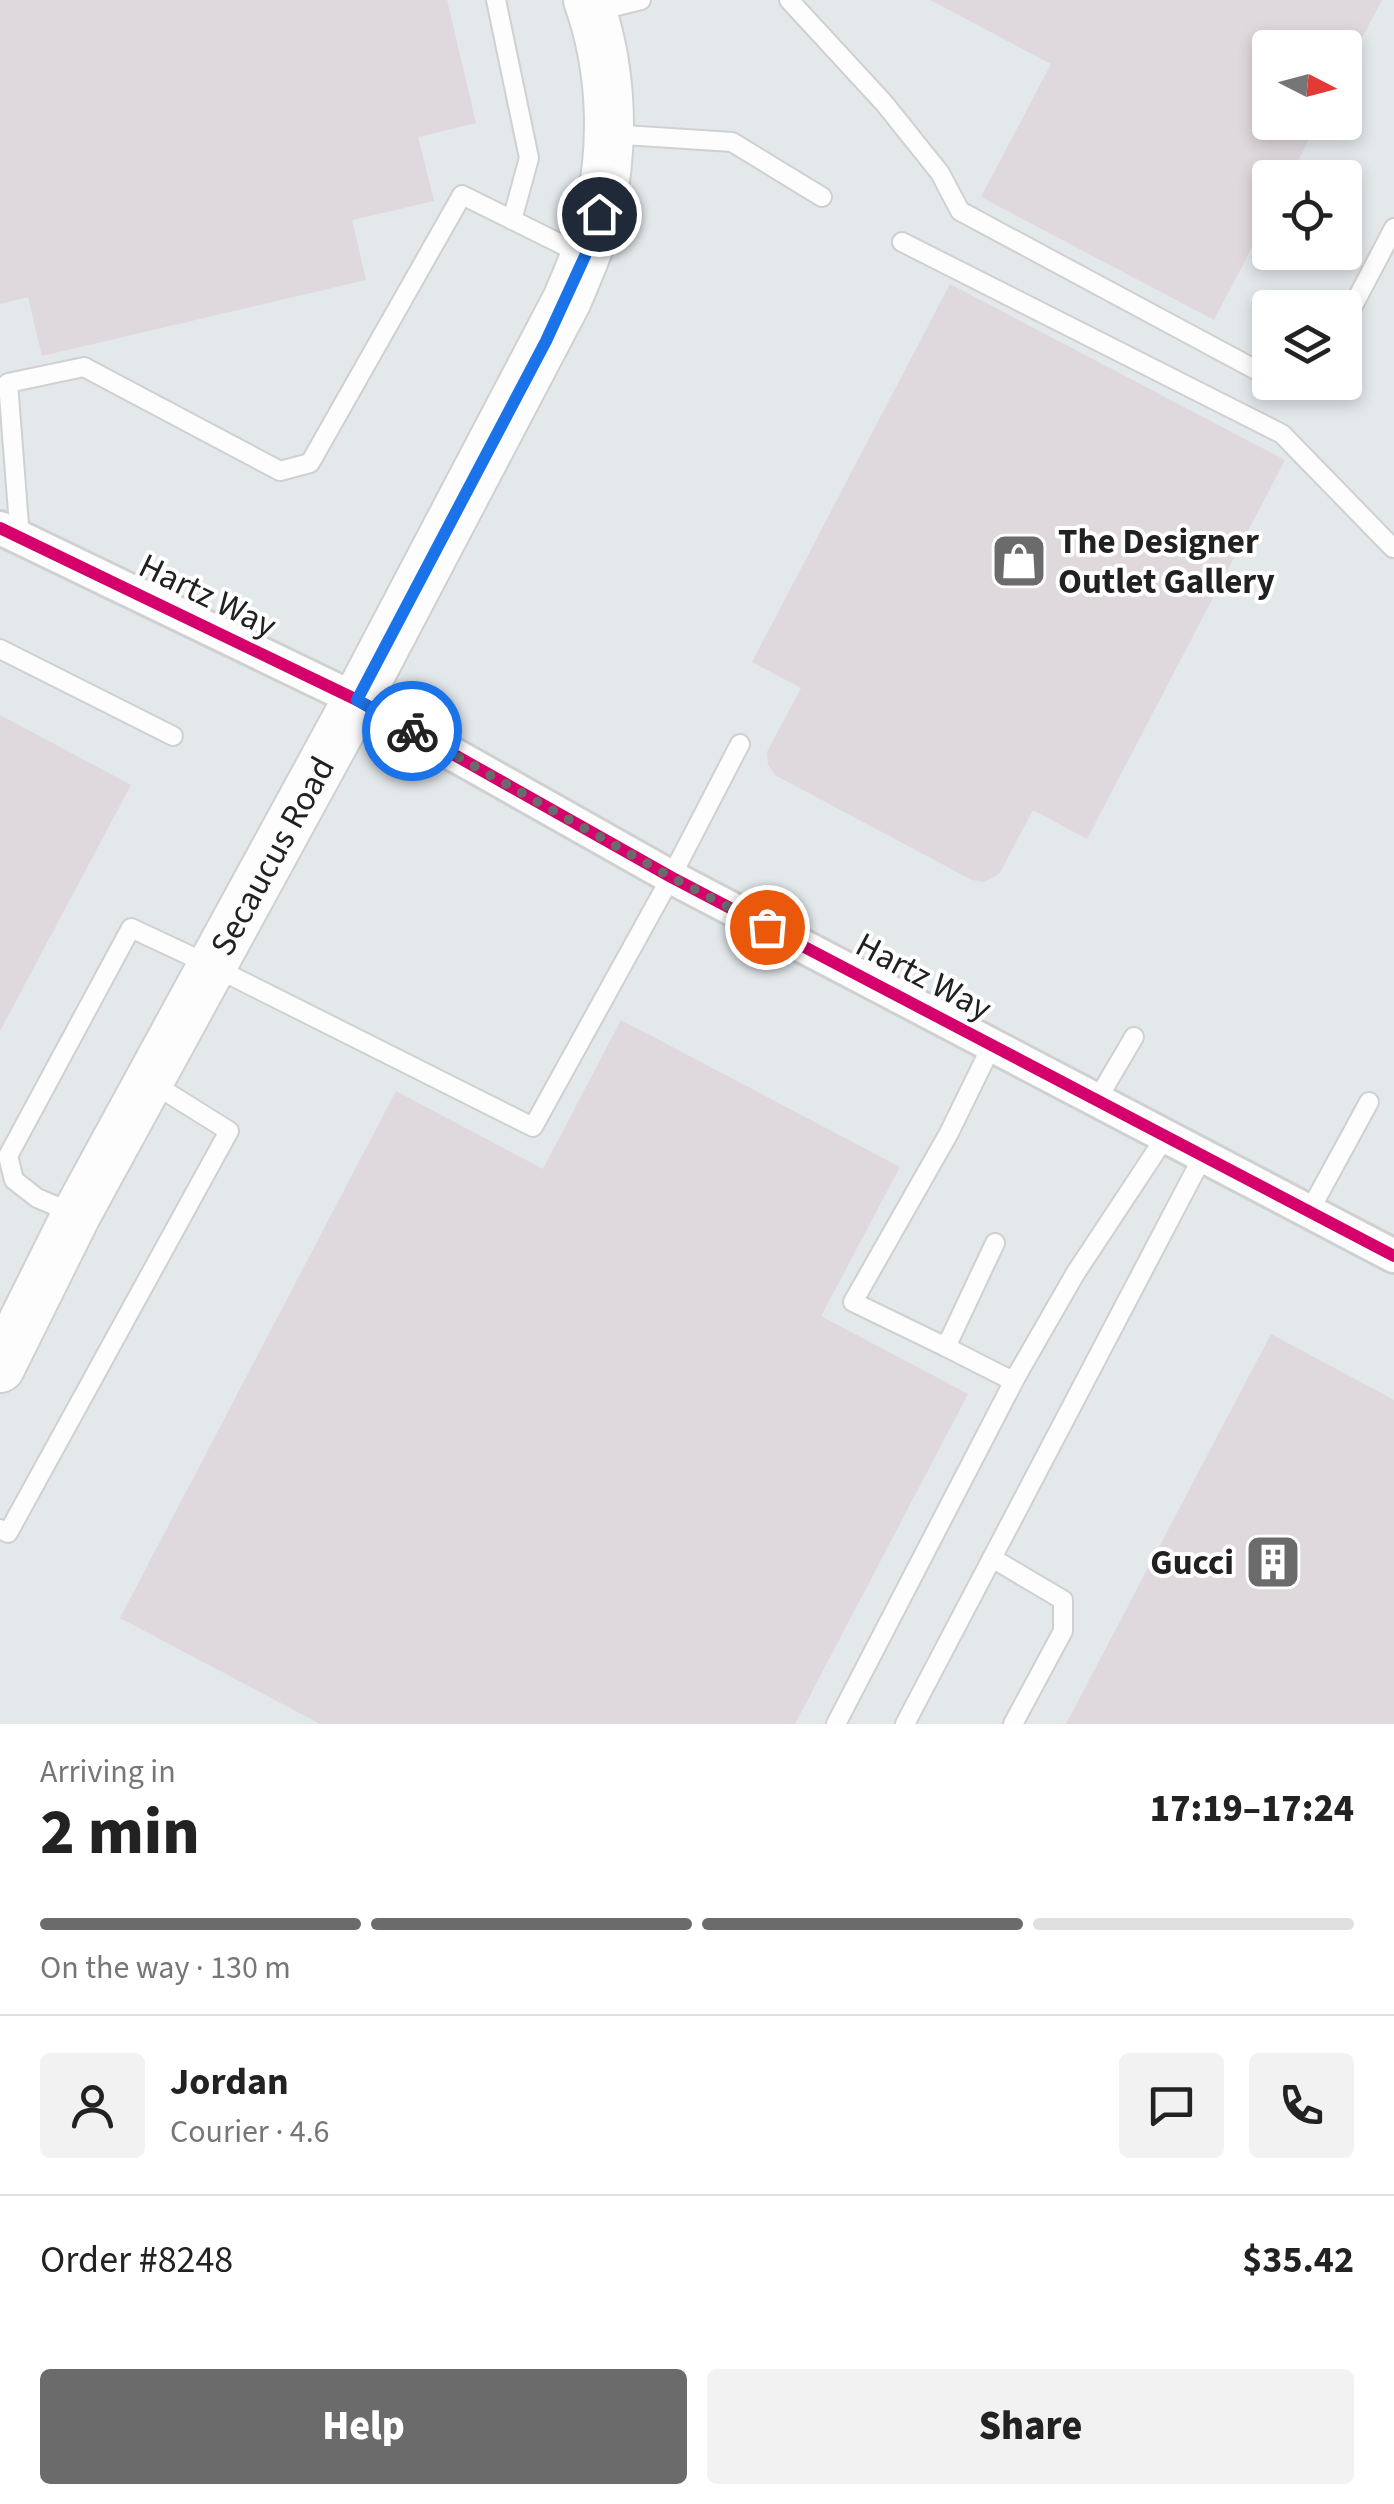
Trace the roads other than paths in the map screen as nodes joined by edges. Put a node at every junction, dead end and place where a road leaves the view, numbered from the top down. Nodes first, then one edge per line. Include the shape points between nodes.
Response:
1 (496, 0) edge
2 (641, 0) edge
3 (788, 0) edge
4 (590, 6) edge
5 (609, 134) junction
6 (822, 197) dead end
7 (512, 220) junction
8 (1394, 228) edge
9 (902, 242) dead end
10 (585, 256) junction
11 (1361, 290) edge
12 (1252, 369) edge
13 (4, 383) edge
14 (10, 533) edge
15 (1393, 548) edge
16 (0, 649) edge
17 (357, 700) junction
18 (173, 736) dead end
19 (740, 744) dead end
20 (671, 877) junction
21 (212, 966) junction
22 (1134, 1037) dead end
23 (992, 1045) junction
24 (149, 1081) junction
25 (1097, 1100) junction
26 (1369, 1102) dead end
27 (1166, 1136) junction
28 (1203, 1156) junction
29 (1309, 1212) junction
30 (76, 1214) junction
31 (995, 1243) dead end
32 (1394, 1256) edge
33 (946, 1347) junction
34 (0, 1368) edge
35 (1017, 1375) junction
36 (0, 1529) edge
37 (992, 1558) junction
38 (836, 1724) edge
39 (905, 1724) edge
40 (1013, 1724) edge

1 - 7 lane via 530,158
2 - 4 lane
3 - 12 lane via 940,172 960,211
4 - 5 main road, Secaucus Road via 603,53
5 - 6 lane via 732,142
5 - 10 main road, Secaucus Road via 599,214
7 - 10 lane
7 - 13 lane via 462,195 310,464 280,471 84,367
8 - 11 lane
9 - 15 lane via 1282,434
10 - 17 main road, Secaucus Road
13 - 14 lane
14 - 17 street, Hartz Way
16 - 18 lane
17 - 20 street, Hartz Way
17 - 21 main road, Secaucus Road
19 - 20 lane
20 - 21 lane via 533,1127
20 - 23 street, Hartz Way
21 - 24 main road, Secaucus Road
21 - 30 lane via 131,928 8,1156 14,1180
22 - 25 lane
23 - 25 street, Hartz Way
23 - 33 lane via 853,1302
24 - 30 main road, Secaucus Road
24 - 36 lane via 229,1131 8,1533
25 - 27 street, Hartz Way
26 - 29 lane
27 - 28 street, Hartz Way
27 - 35 lane
28 - 29 street, Hartz Way
28 - 37 lane
29 - 32 street, Hartz Way
30 - 34 main road, Secaucus Road
31 - 33 lane
33 - 35 lane via 1009,1380
35 - 38 lane
37 - 39 lane
37 - 40 lane via 1063,1600 1063,1631

